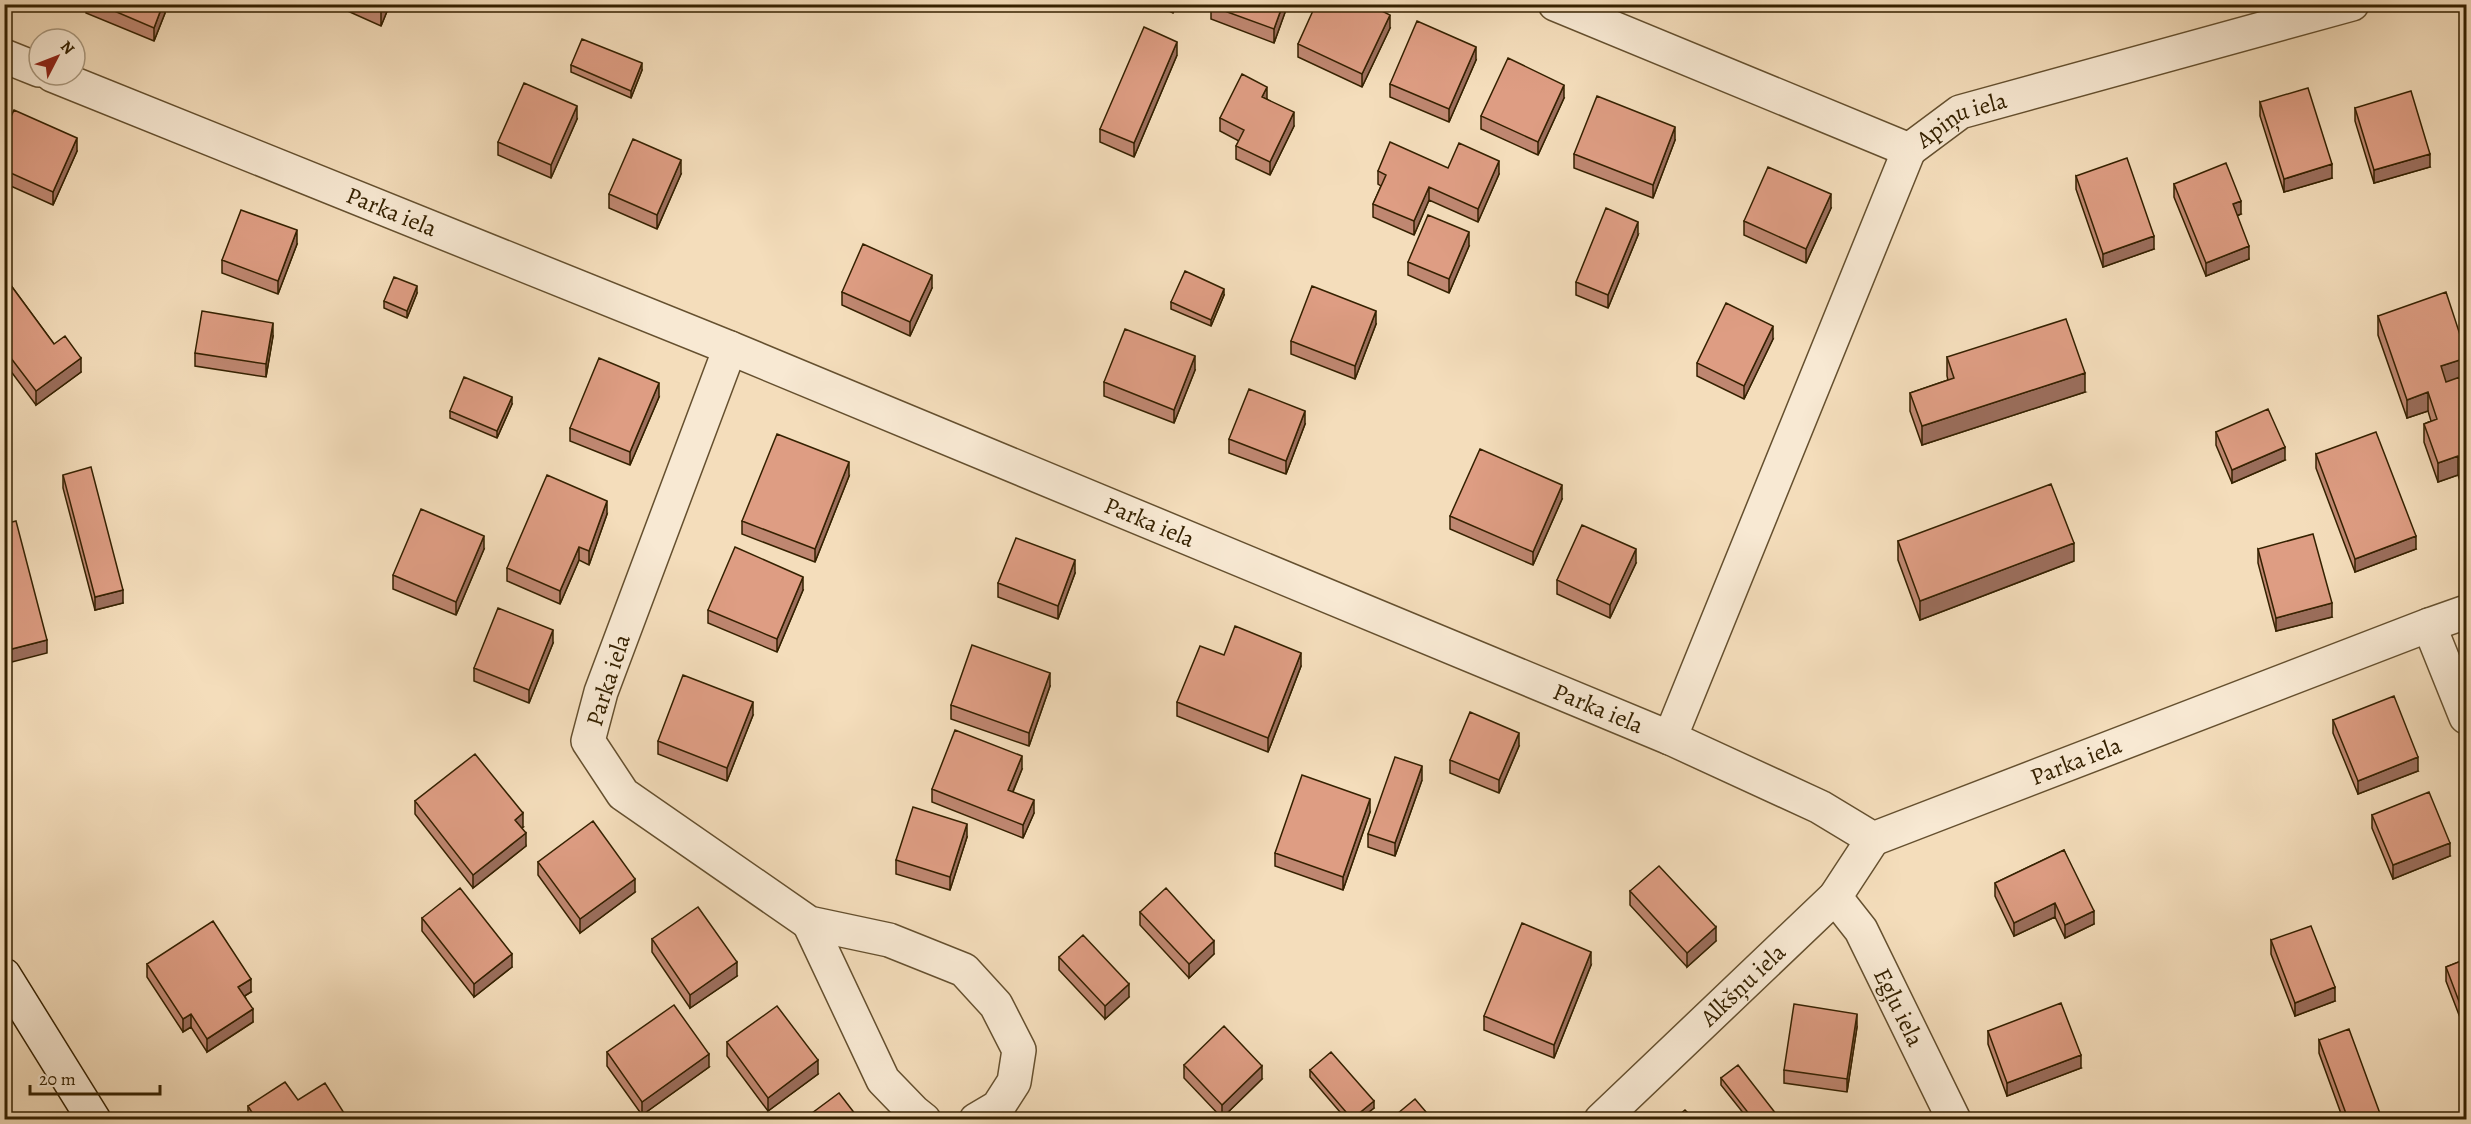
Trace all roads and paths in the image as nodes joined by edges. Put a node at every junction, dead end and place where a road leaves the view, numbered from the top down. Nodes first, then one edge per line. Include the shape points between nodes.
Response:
1 (1555, 4) edge
2 (2352, 4) edge
3 (4, 56) edge
4 (27, 65) edge
5 (82, 87) edge
6 (1909, 150) junction
7 (730, 348) junction
8 (2466, 612) edge
9 (2429, 625) junction
10 (2466, 717) edge
11 (1670, 738) junction
12 (1873, 839) junction
13 (1835, 897) junction
14 (809, 923) junction
15 (4, 975) edge
16 (94, 1119) edge
17 (924, 1119) edge
18 (976, 1119) edge
19 (1600, 1119) edge
20 (1954, 1119) edge

1 - 6 street, Apiņu iela
2 - 6 street, Apiņu iela via 1960,111
3 - 4 street
5 - 7 street, Parka iela
6 - 11 street
7 - 11 street, Parka iela
7 - 14 street, Parka iela via 601,693 588,741 623,795
8 - 9 street, Parka iela
9 - 10 street
9 - 12 street, Parka iela
11 - 12 street, Parka iela via 1821,807
12 - 13 street, Alkšņu iela
13 - 19 street, Alkšņu iela
13 - 20 street, Egļu iela via 1861,930
14 - 17 street via 883,1080
14 - 18 street, Parka iela via 889,940 964,970 996,1005 1018,1050 1014,1082 998,1107
15 - 16 street

